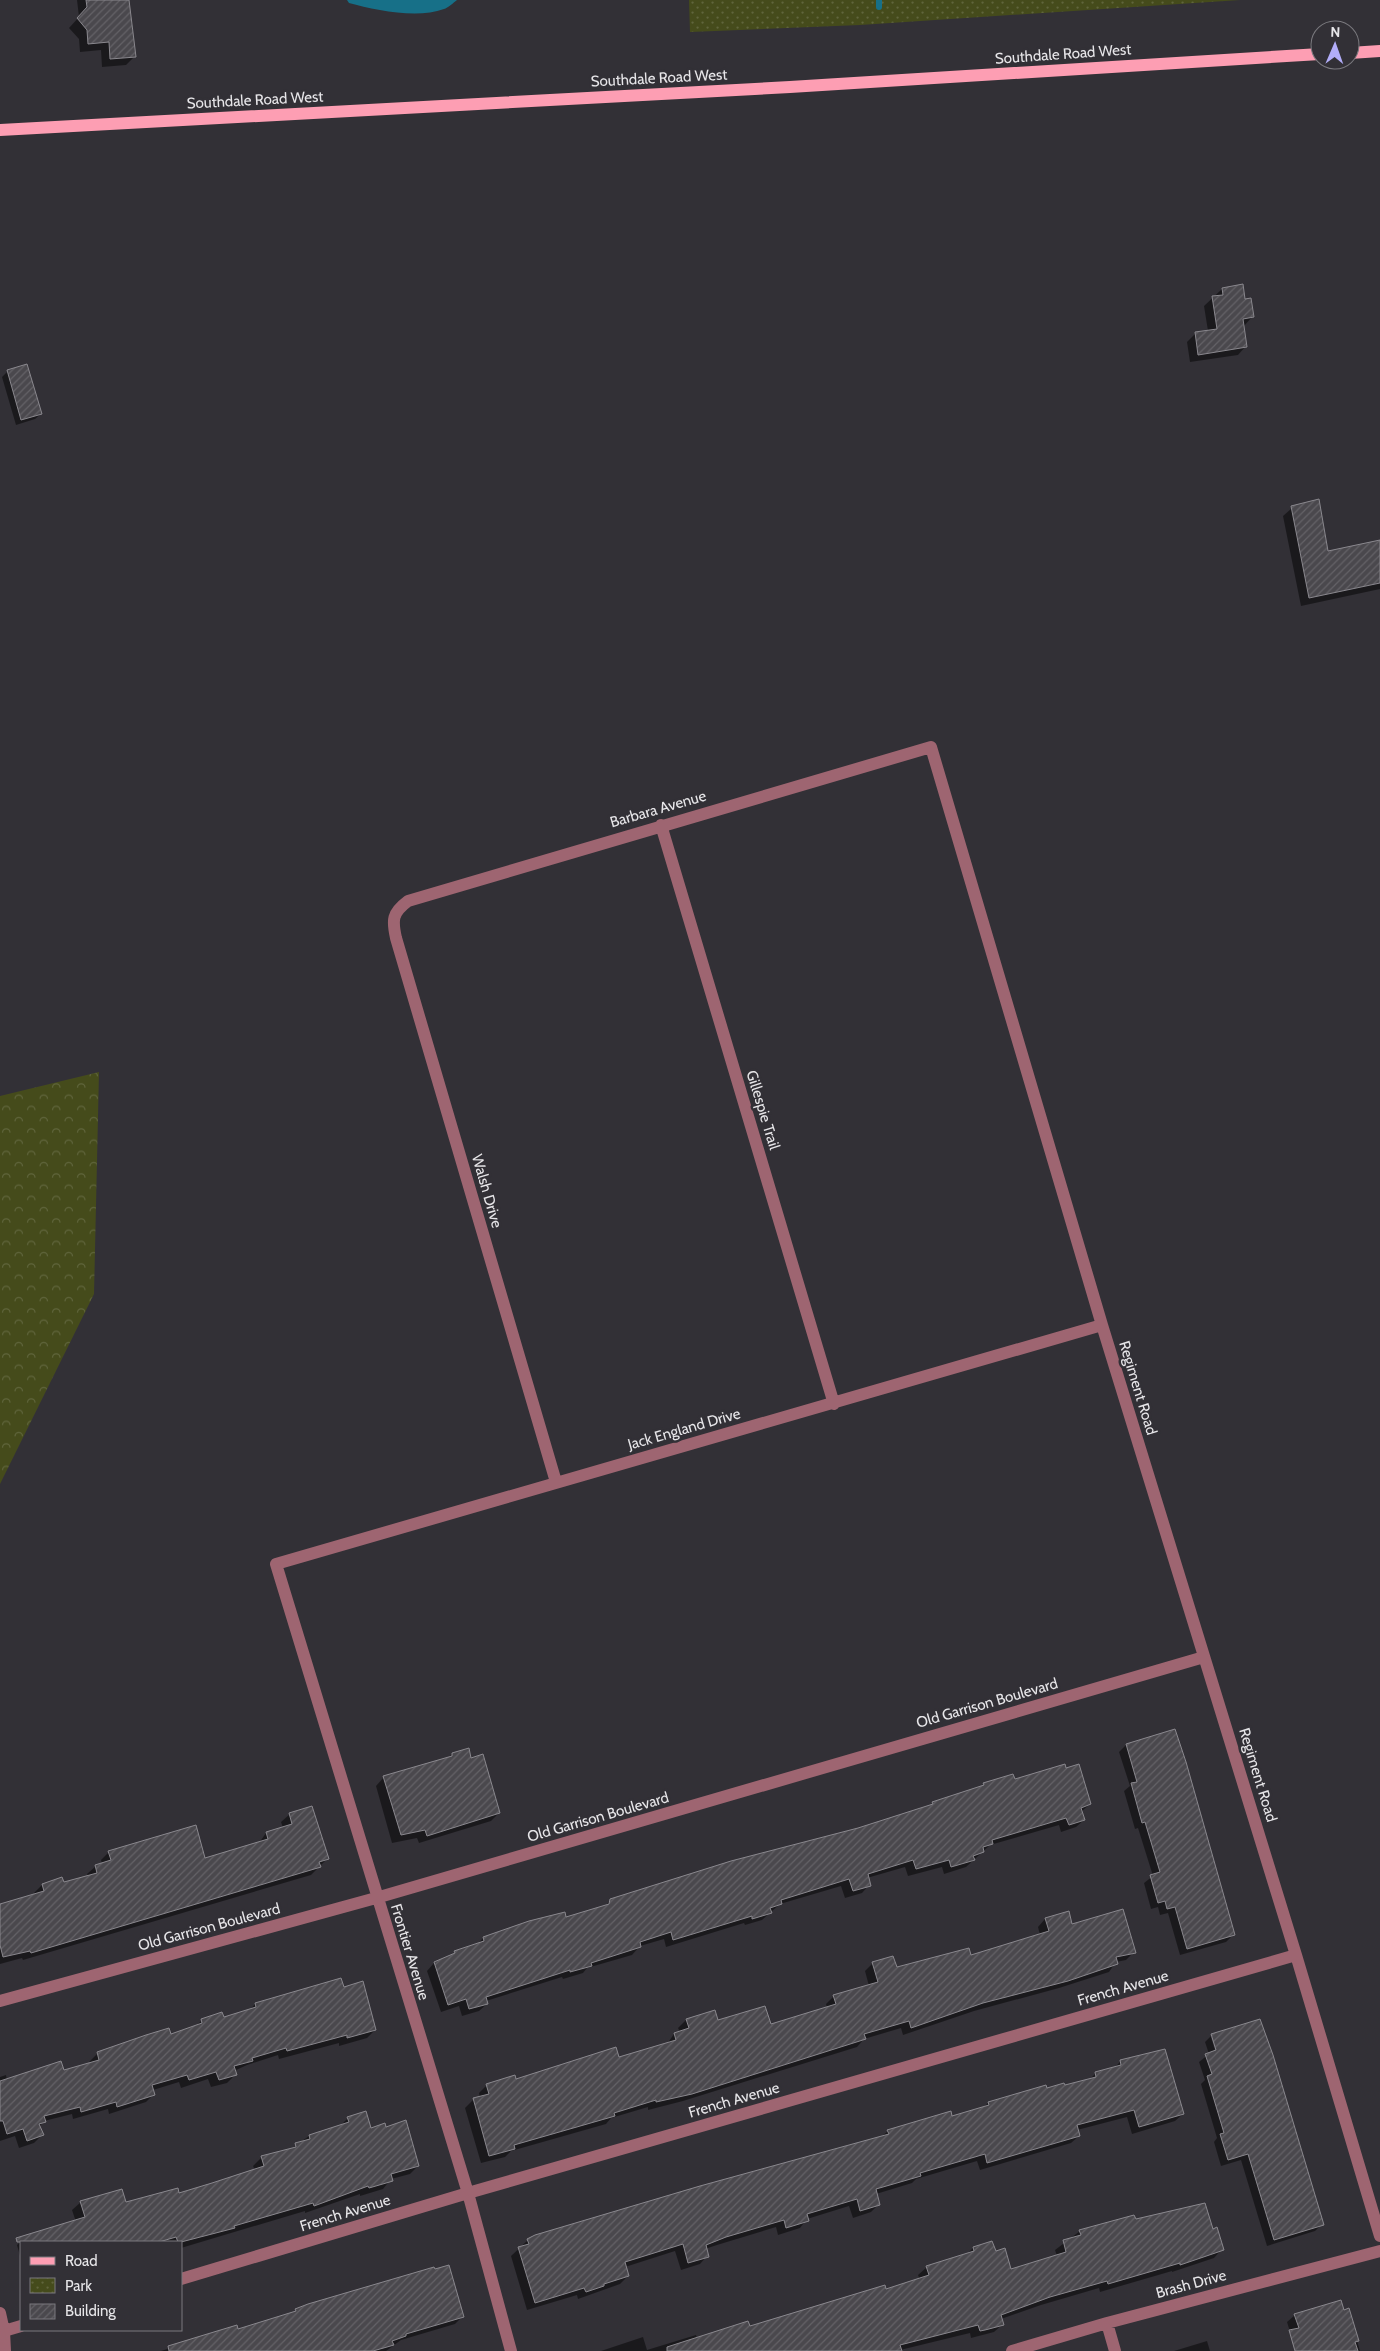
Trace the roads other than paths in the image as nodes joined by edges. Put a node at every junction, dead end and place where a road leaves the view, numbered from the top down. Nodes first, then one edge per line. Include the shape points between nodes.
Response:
1 (1380, 51) edge
2 (1360, 52) edge
3 (1310, 55) edge
4 (0, 130) edge
5 (931, 746) joint
6 (661, 825) junction
7 (397, 909) joint
8 (1102, 1325) junction
9 (834, 1404) junction
10 (556, 1482) junction
11 (276, 1564) joint
12 (1204, 1657) junction
13 (376, 1898) junction
14 (1296, 1954) junction
15 (0, 2001) edge
16 (468, 2193) junction
17 (1380, 2236) edge
18 (1380, 2251) edge
19 (182, 2278) edge
20 (0, 2313) edge
21 (1107, 2323) junction
22 (20, 2326) edge
23 (4, 2331) junction
24 (5, 2351) edge
25 (511, 2351) edge
26 (1012, 2351) edge
27 (1115, 2351) edge

1 - 2 main road
3 - 4 main road, Southdale Road West
5 - 6 street, Barbara Avenue
5 - 8 street, Regiment Road
6 - 7 street, Barbara Avenue via 408,901
6 - 9 street, Gillespie Trail
7 - 10 street, Walsh Drive via 393,923 396,938
8 - 9 street, Jack England Drive
8 - 12 street, Regiment Road
9 - 10 street, Jack England Drive
10 - 11 street, Jack England Drive
11 - 13 street, Frontier Avenue
12 - 13 street, Old Garrison Boulevard
12 - 14 street, Regiment Road
13 - 15 street, Old Garrison Boulevard
13 - 16 street, Frontier Avenue
14 - 16 street, French Avenue
14 - 17 street, Regiment Road
16 - 19 street, French Avenue
16 - 25 street, Frontier Avenue
18 - 21 street, Brash Drive
20 - 23 street
21 - 26 street, Brash Drive
21 - 27 street
22 - 23 street
23 - 24 street

